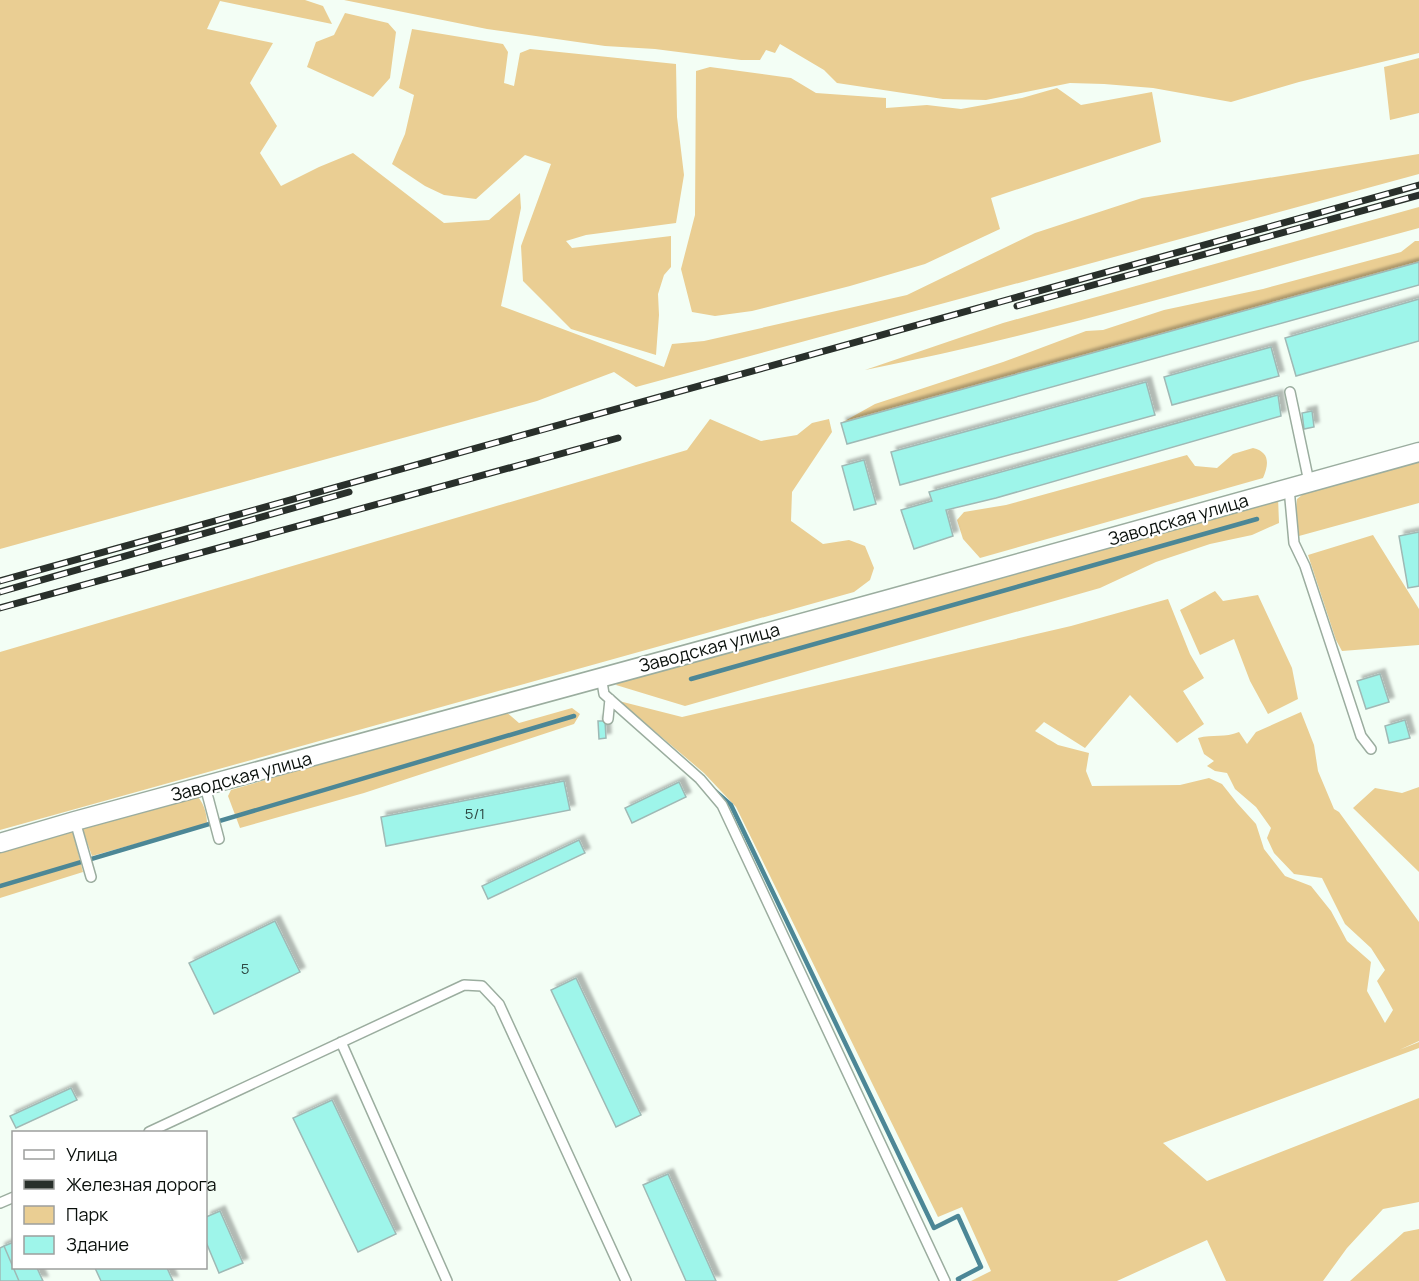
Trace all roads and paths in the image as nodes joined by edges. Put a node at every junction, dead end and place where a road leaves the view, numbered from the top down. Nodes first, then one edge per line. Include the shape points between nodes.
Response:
1 (1290, 392) dead end
2 (1419, 452) edge
3 (1309, 482) junction
4 (1289, 488) junction
5 (601, 676) junction
6 (610, 699) junction
7 (608, 719) dead end
8 (1371, 749) dead end
9 (205, 786) junction
10 (75, 820) junction
11 (219, 839) dead end
12 (0, 843) edge
13 (91, 877) dead end
14 (340, 1042) junction
15 (151, 1131) edge
16 (447, 1281) edge
17 (626, 1281) edge
18 (945, 1281) edge

1 - 3 lane
2 - 3 street, Заводская улица
3 - 4 street, Заводская улица
4 - 5 street, Заводская улица
4 - 8 lane via 1294,543 1361,736
5 - 6 lane via 604,694
5 - 9 street, Заводская улица
6 - 7 lane
6 - 18 lane via 700,779 722,805
9 - 10 street, Заводская улица
9 - 11 lane
10 - 12 street, Заводская улица
10 - 13 lane
14 - 15 lane
14 - 16 lane
14 - 17 lane via 464,985 482,986 499,1004

